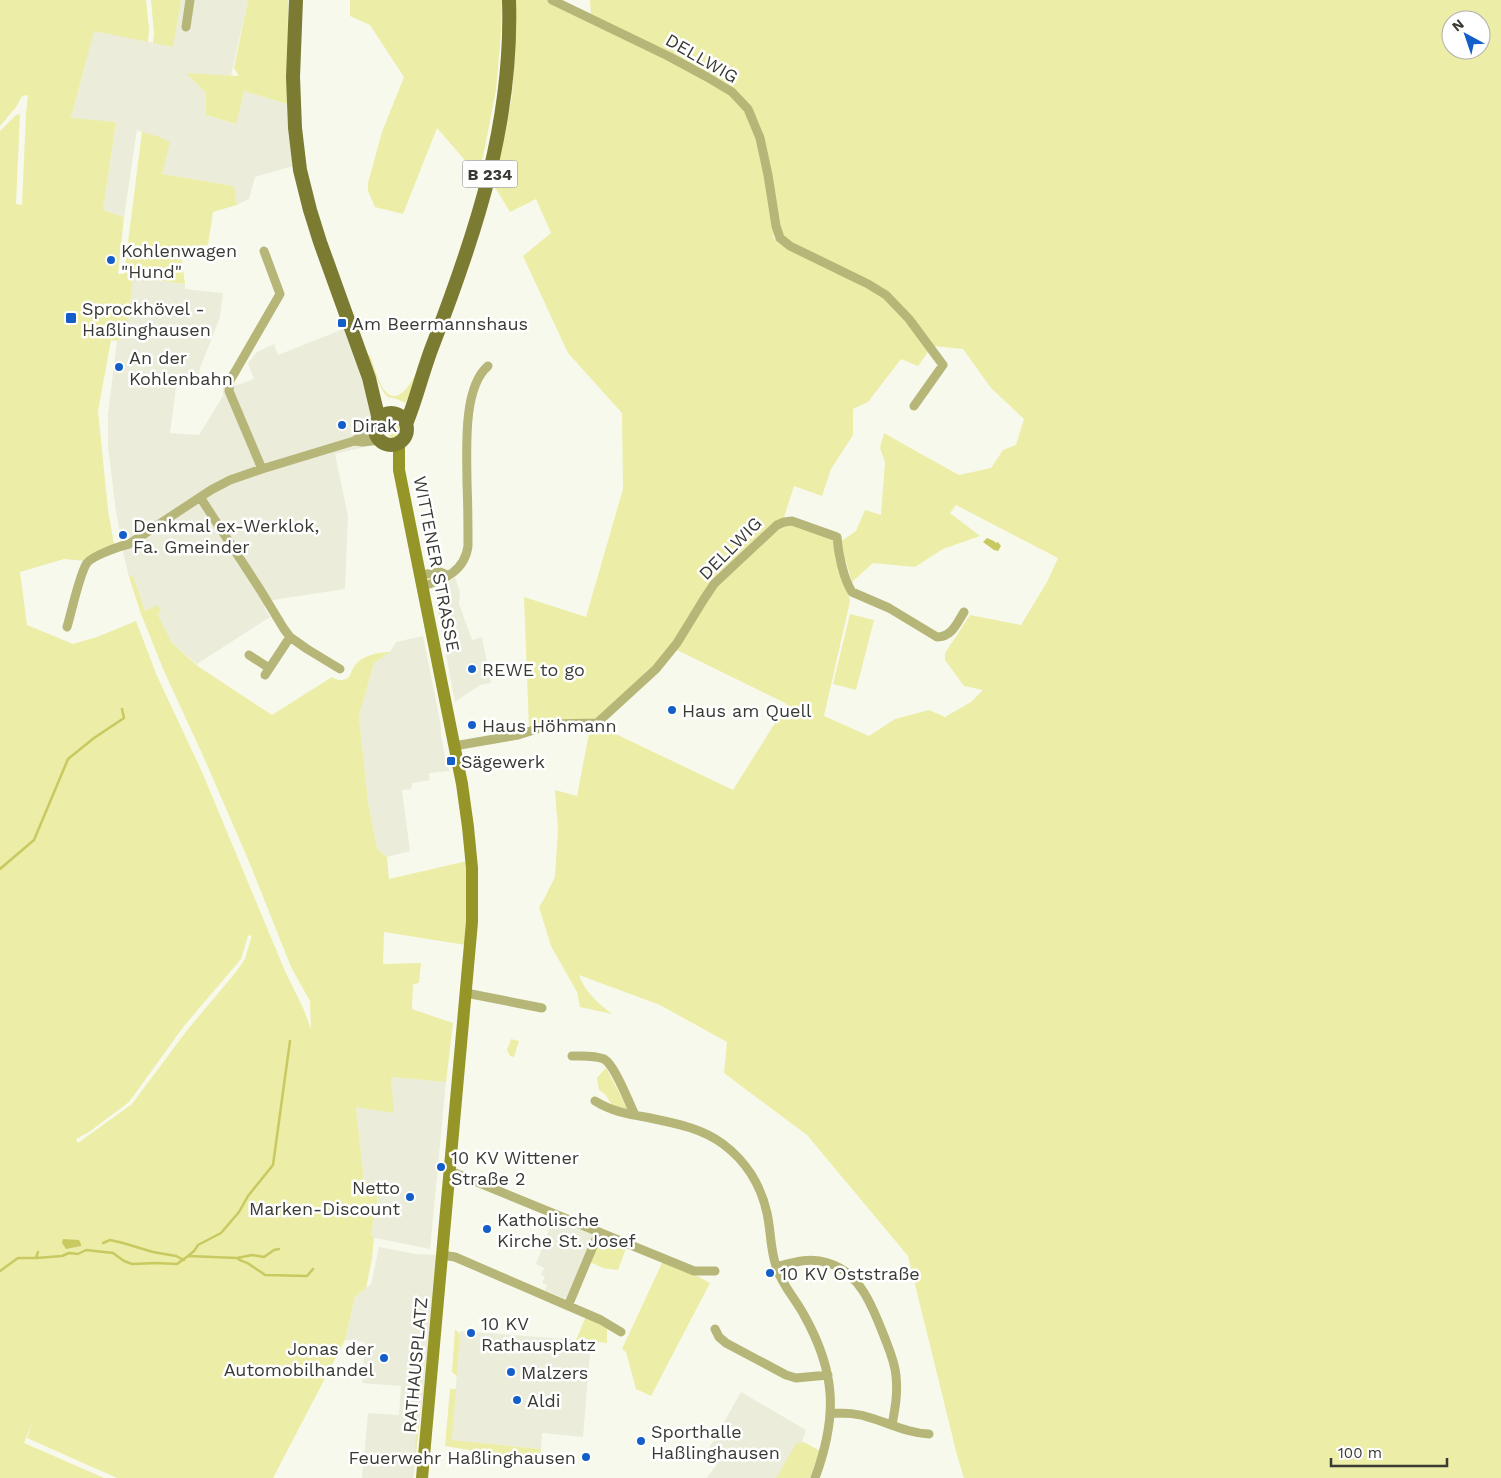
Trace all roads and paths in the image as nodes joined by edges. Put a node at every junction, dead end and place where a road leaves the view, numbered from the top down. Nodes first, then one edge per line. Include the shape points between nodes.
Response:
1 (190, 0) edge
2 (296, 0) edge
3 (509, 0) edge
4 (552, 0) edge
5 (186, 27) dead end
6 (264, 251) dead end
7 (488, 366) dead end
8 (369, 378) junction
9 (914, 406) dead end
10 (398, 418) junction
11 (384, 435) junction
12 (262, 469) junction
13 (200, 497) junction
14 (422, 581) junction
15 (964, 612) dead end
16 (67, 627) dead end
17 (290, 637) junction
18 (249, 655) dead end
19 (340, 668) dead end
20 (454, 746) junction
21 (466, 993) junction
22 (542, 1008) dead end
23 (572, 1056) dead end
24 (596, 1101) dead end
25 (635, 1115) junction
26 (450, 1171) junction
27 (600, 1232) junction
28 (442, 1255) junction
29 (776, 1267) junction
30 (715, 1271) dead end
31 (568, 1306) junction
32 (715, 1329) dead end
33 (621, 1332) dead end
34 (828, 1375) junction
35 (831, 1413) junction
36 (892, 1425) junction
37 (929, 1434) dead end
38 (422, 1478) edge
39 (815, 1478) edge

1 - 5 street
2 - 8 main road, WITTENER STRASSE via 293,76 300,170 318,234
3 - 10 main road, B 234 via 505,94 489,178 416,394
4 - 9 street, DELLWIG via 707,77 732,92 748,108 760,138 780,238 886,295 909,319 943,365
6 - 12 street via 280,294 229,386
7 - 14 street via 478,377 468,414 467,553 462,564 440,581
8 - 10 main road, WITTENER STRASSE via 387,409
8 - 11 main road, WITTENER STRASSE
10 - 11 main road via 385,415
10 - 11 main road via 406,435
11 - 12 street
11 - 14 main road, WITTENER STRASSE via 399,470
12 - 13 street via 230,480
13 - 16 street via 129,544 87,562
13 - 17 street
14 - 20 main road, WITTENER STRASSE
15 - 20 street, DELLWIG via 952,631 937,637 889,608 852,592 837,537 792,521 784,522 770,530 720,577 656,669 597,723 553,724 518,735
17 - 18 street via 268,671 266,666
17 - 19 street
20 - 21 main road, WITTENER STRASSE via 468,826 472,876
21 - 22 street
21 - 26 main road, WITTENER STRASSE
23 - 25 street via 598,1057 607,1062
24 - 25 street via 611,1110
25 - 29 street via 692,1128 733,1152 759,1189 767,1213
26 - 27 street
26 - 28 main road, WITTENER STRASSE
27 - 30 street via 694,1271
27 - 31 street
28 - 31 street via 455,1257
28 - 38 main road, RATHAUSPLATZ
29 - 34 street via 817,1339
29 - 36 street via 806,1260 828,1263 843,1270 863,1290 893,1360 897,1392
31 - 33 street
32 - 34 street via 726,1343 786,1375 796,1378
34 - 35 street
35 - 36 street via 858,1414
35 - 39 street via 827,1444
36 - 37 street via 917,1434

